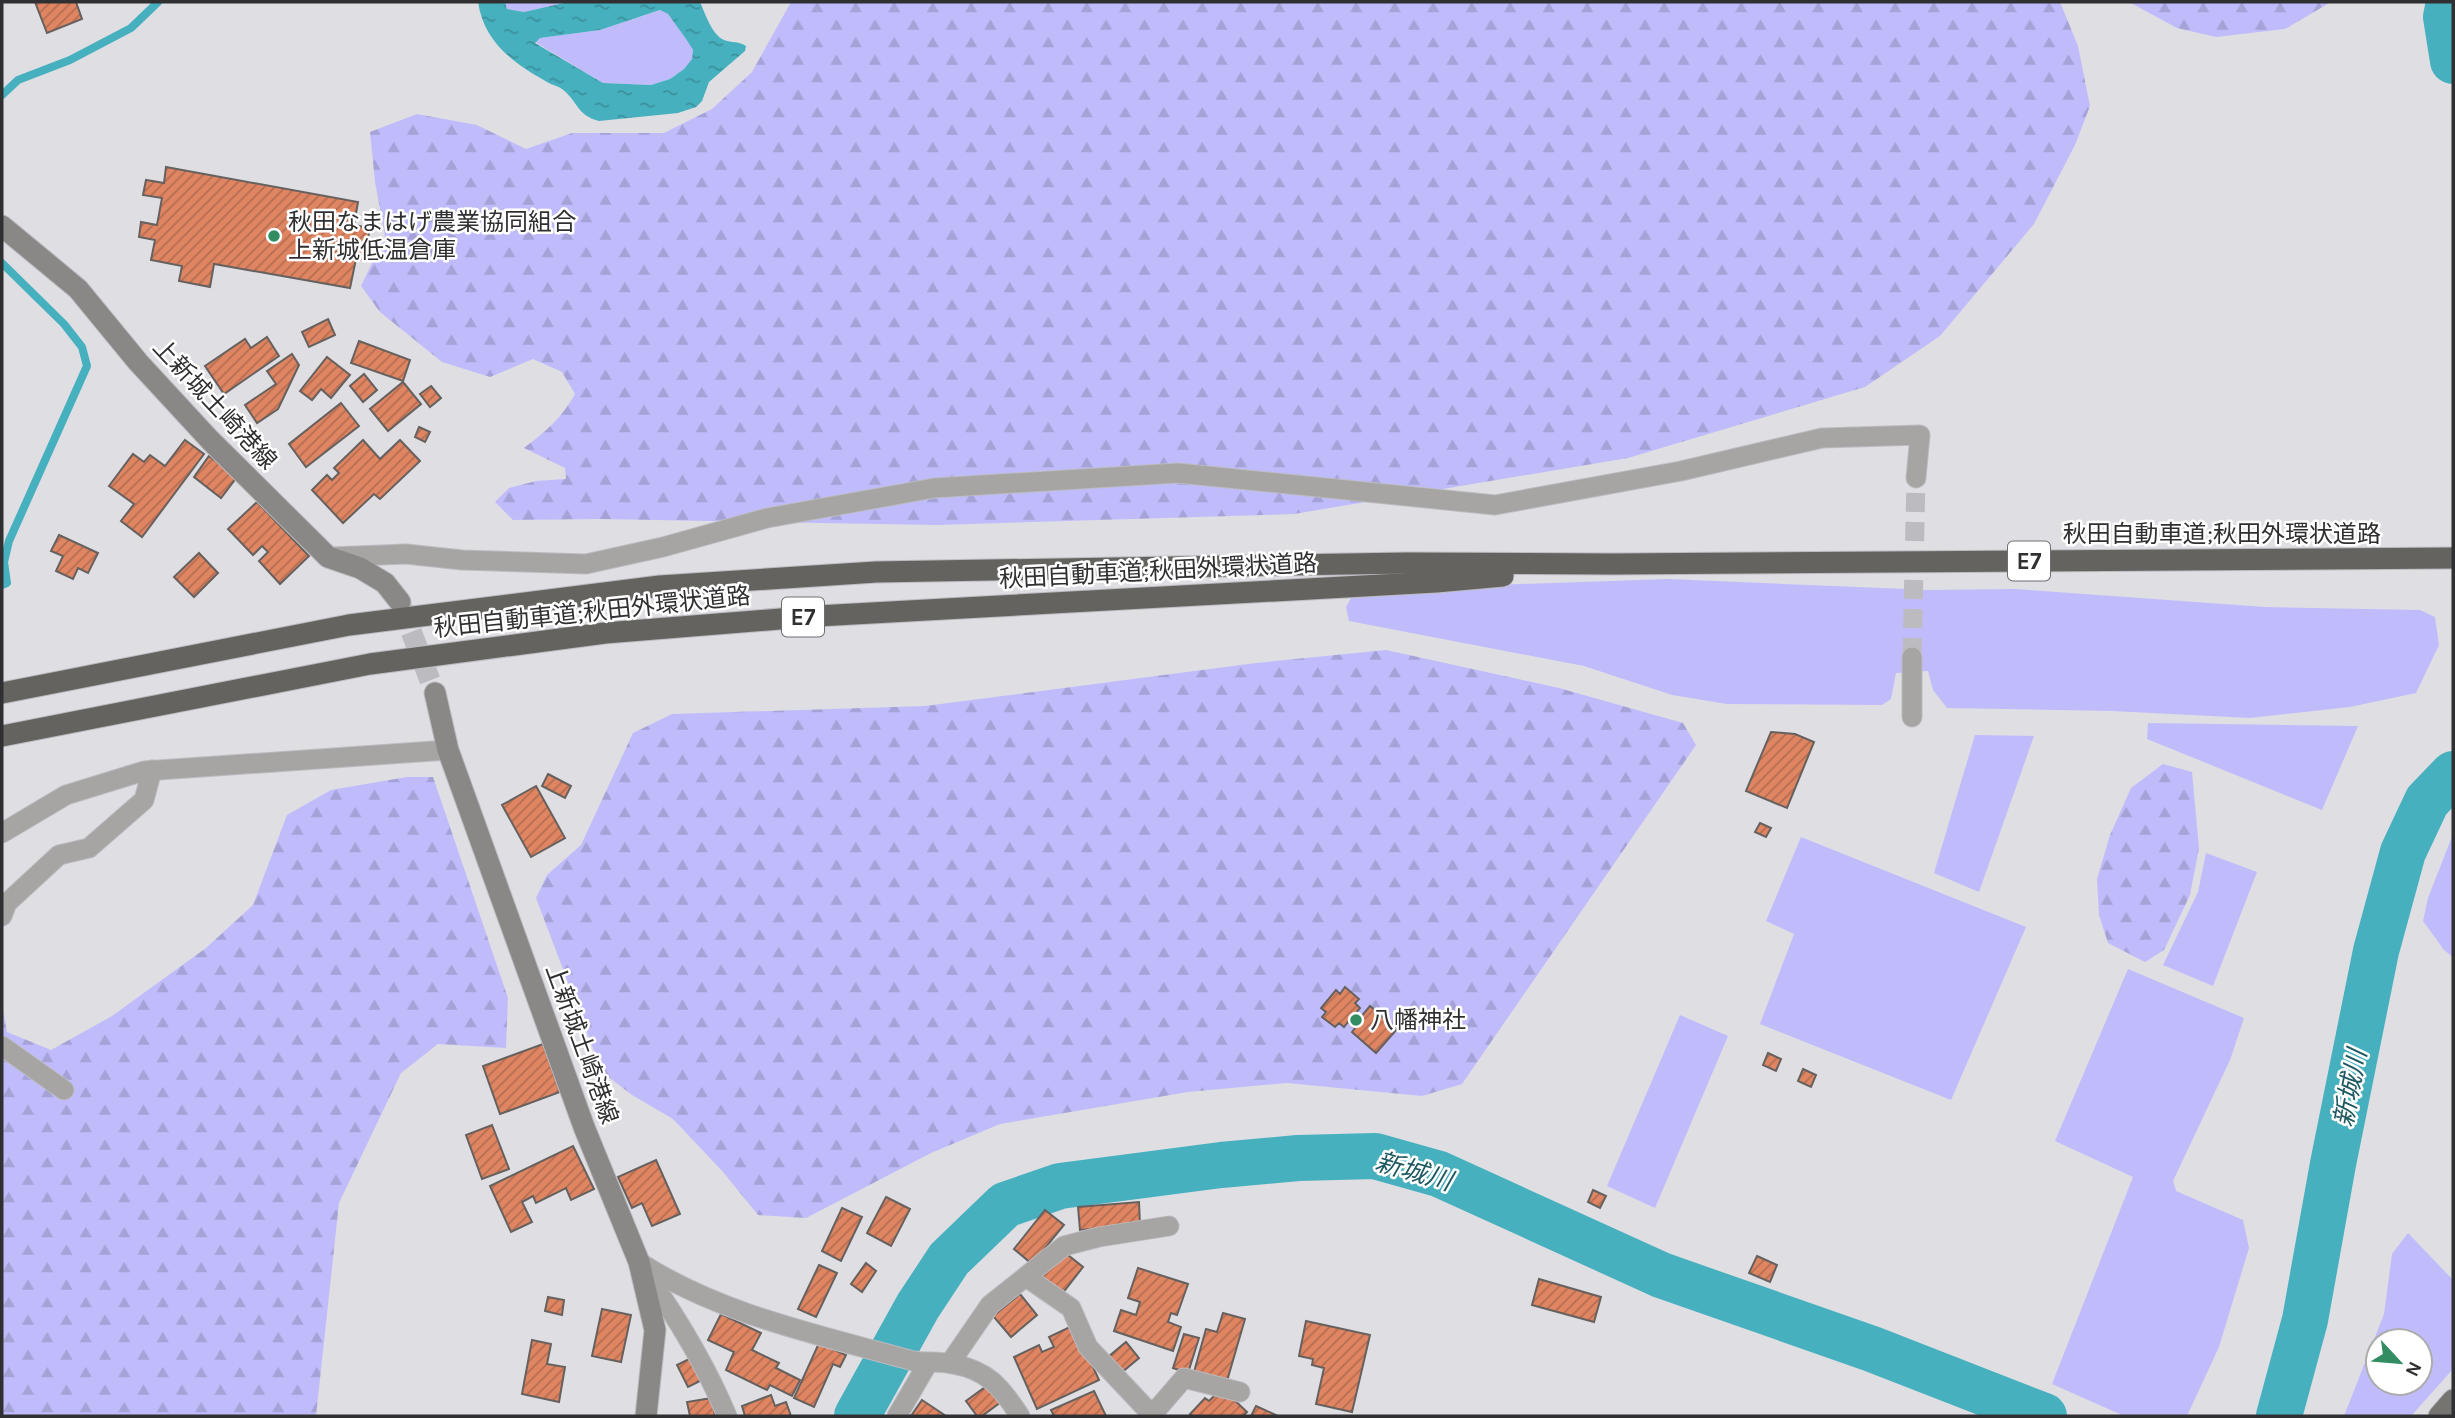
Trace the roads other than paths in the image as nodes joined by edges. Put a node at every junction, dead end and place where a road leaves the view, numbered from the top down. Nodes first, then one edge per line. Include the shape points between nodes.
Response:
1 (2, 226) edge
2 (1916, 478) tunnel mouth
3 (328, 557) junction
4 (2449, 558) edge
5 (1613, 564) junction
6 (400, 602) tunnel mouth
7 (1912, 657) tunnel mouth
8 (2, 693) edge
9 (435, 693) tunnel mouth
10 (1912, 717) dead end
11 (2, 736) edge
12 (448, 750) junction
13 (152, 770) junction
14 (2, 833) edge
15 (2, 916) edge
16 (2, 1046) edge
17 (64, 1090) dead end
18 (1169, 1226) dead end
19 (639, 1262) junction
20 (1026, 1277) junction
21 (920, 1362) junction
22 (950, 1363) junction
23 (1240, 1392) dead end
24 (2453, 1401) edge
25 (646, 1416) edge
26 (727, 1416) edge
27 (897, 1416) edge
28 (1020, 1416) edge
29 (2439, 1416) edge

1 - 3 main road, 上新城土崎港線 via 78,289 210,440
2 - 3 street via 1920,435 1822,438 1681,471 1495,505 1178,473 934,488 767,518 586,564 406,554
3 - 6 main road, 上新城土崎港線 via 385,583
4 - 5 highway, 秋田自動車道;秋田外環状道路 / E7
5 - 8 highway, 秋田自動車道;秋田外環状道路 / E7 via 876,572 660,586 349,625
5 - 11 highway, 秋田自動車道;秋田外環状道路 / E7 via 1436,582 817,616 605,633 370,664
7 - 10 street
9 - 12 main road, 上新城土崎港線
12 - 13 street
12 - 19 main road, 上新城土崎港線 via 584,1127
13 - 14 street via 66,795
13 - 15 street via 144,800 89,848 59,855 7,903
16 - 17 street
18 - 20 street via 1063,1246
19 - 21 street via 662,1278 735,1310
19 - 25 main road, 上新城土崎港線 via 655,1330
19 - 26 street via 677,1318
20 - 22 street via 990,1305
20 - 23 street via 1071,1308 1088,1347 1152,1415 1184,1378
21 - 22 street
21 - 27 street
22 - 28 street via 982,1373 1003,1389
24 - 29 main road

